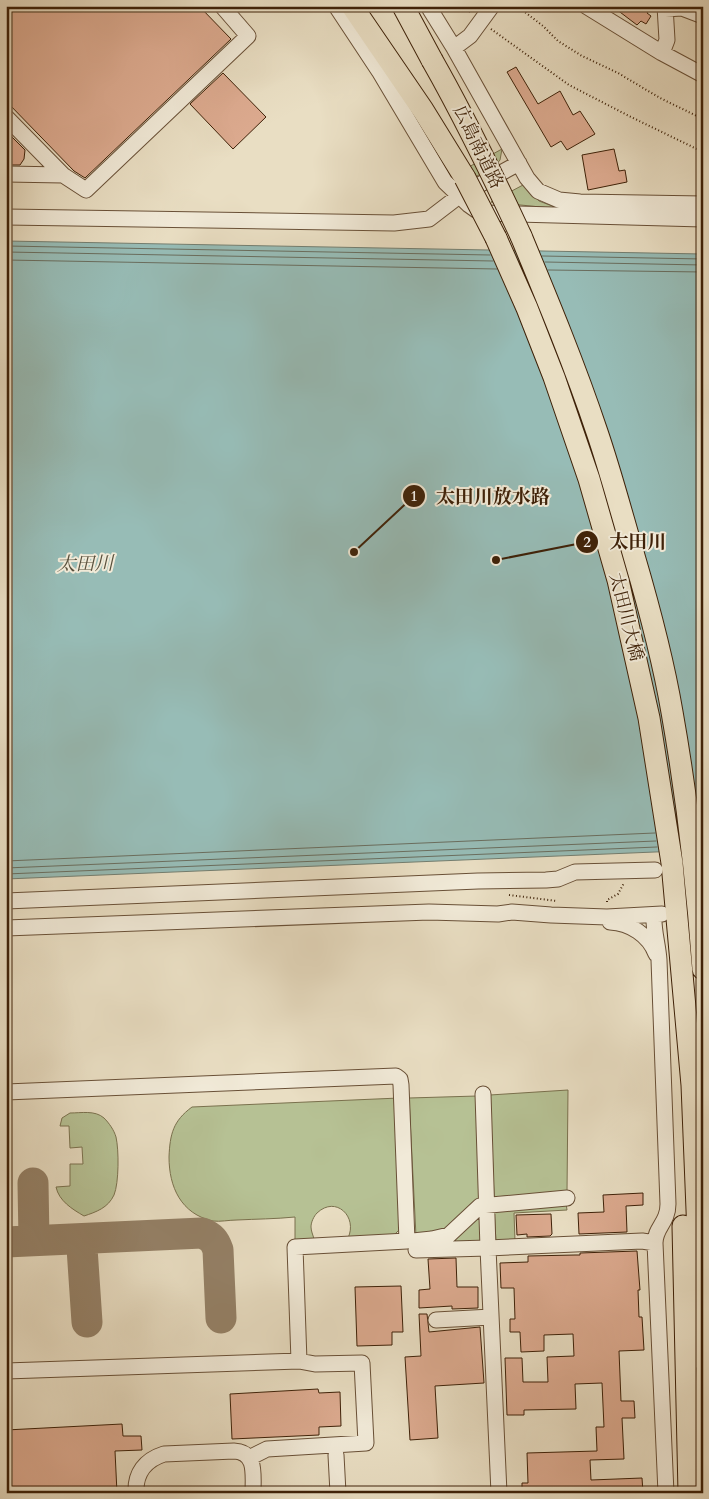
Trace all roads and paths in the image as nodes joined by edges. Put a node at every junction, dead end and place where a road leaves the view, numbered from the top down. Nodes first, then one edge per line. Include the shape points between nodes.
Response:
1 (222, 6) edge
2 (336, 6) edge
3 (352, 6) edge
4 (402, 6) edge
5 (428, 6) edge
6 (465, 6) edge
7 (517, 6) edge
8 (586, 6) edge
9 (665, 8) edge
10 (486, 15) edge
11 (703, 16) edge
12 (454, 48) junction
13 (662, 53) junction
14 (703, 75) edge
15 (6, 117) edge
16 (703, 119) edge
17 (703, 152) edge
18 (518, 163) junction
19 (6, 174) edge
20 (63, 175) junction
21 (462, 187) junction
22 (86, 190) junction
23 (703, 204) edge
24 (6, 217) edge
25 (87, 218) junction
26 (703, 219) edge
27 (520, 236) joint
28 (496, 238) joint
29 (672, 711) junction
30 (703, 841) edge
31 (664, 866) junction
32 (626, 879) dead end
33 (506, 894) dead end
34 (6, 901) edge
35 (565, 902) dead end
36 (607, 902) dead end
37 (498, 914) junction
38 (6, 928) edge
39 (659, 960) junction
40 (703, 969) edge
41 (685, 1016) junction
42 (6, 1092) edge
43 (483, 1094) dead end
44 (567, 1198) dead end
45 (486, 1205) junction
46 (655, 1243) junction
47 (412, 1246) junction
48 (488, 1248) junction
49 (491, 1317) junction
50 (436, 1320) dead end
51 (299, 1360) junction
52 (703, 1360) edge
53 (6, 1371) edge
54 (336, 1455) dead end
55 (248, 1458) junction
56 (136, 1493) edge
57 (254, 1493) edge
58 (338, 1493) edge
59 (499, 1493) edge
60 (666, 1493) edge
61 (689, 1493) edge

1 - 22 street via 248,36
2 - 21 street via 380,71 444,182
3 - 21 highway, 広島南道路 via 423,110
4 - 27 highway, 広島南道路, bridge via 460,109
5 - 12 street
6 - 10 path
7 - 16 path via 558,41 582,56
8 - 13 street
9 - 11 street via 682,8
9 - 13 street via 667,40
10 - 12 street via 470,36
10 - 17 path via 506,41 569,85
12 - 18 street
13 - 14 street
15 - 20 street
18 - 21 street
18 - 23 street via 538,191 559,200
19 - 20 street
20 - 22 street
21 - 25 street via 429,219 394,223
21 - 26 street via 476,210 484,213
21 - 28 highway, 広島南道路, bridge
22 - 25 street
24 - 25 street
27 - 29 highway, 太田川大橋 via 566,346 613,481 644,590
28 - 31 highway, 太田川大橋 via 554,377 589,479 618,580 649,718
29 - 30 highway via 693,786
29 - 40 highway, 太田川大橋 via 693,862
31 - 34 street via 575,872 558,879 540,880
31 - 41 highway
32 - 36 path via 621,890
33 - 35 path
37 - 38 street via 429,912
37 - 39 street via 568,924 620,924 633,928 646,938
37 - 39 street via 607,917 658,914 653,927
39 - 46 street via 668,1212
41 - 52 highway via 692,1085
41 - 61 highway via 678,1083
42 - 47 street via 396,1076 401,1084
43 - 45 street
44 - 45 street
45 - 47 street via 476,1209 449,1235
45 - 48 street
46 - 48 street
46 - 60 street
47 - 48 street
47 - 51 street via 295,1247
48 - 49 street
49 - 50 street
49 - 59 street
51 - 53 street
51 - 55 street via 315,1364 362,1363 366,1443 267,1449
54 - 58 street
55 - 56 street via 242,1452 234,1451 156,1456 148,1460 137,1476
55 - 57 street

